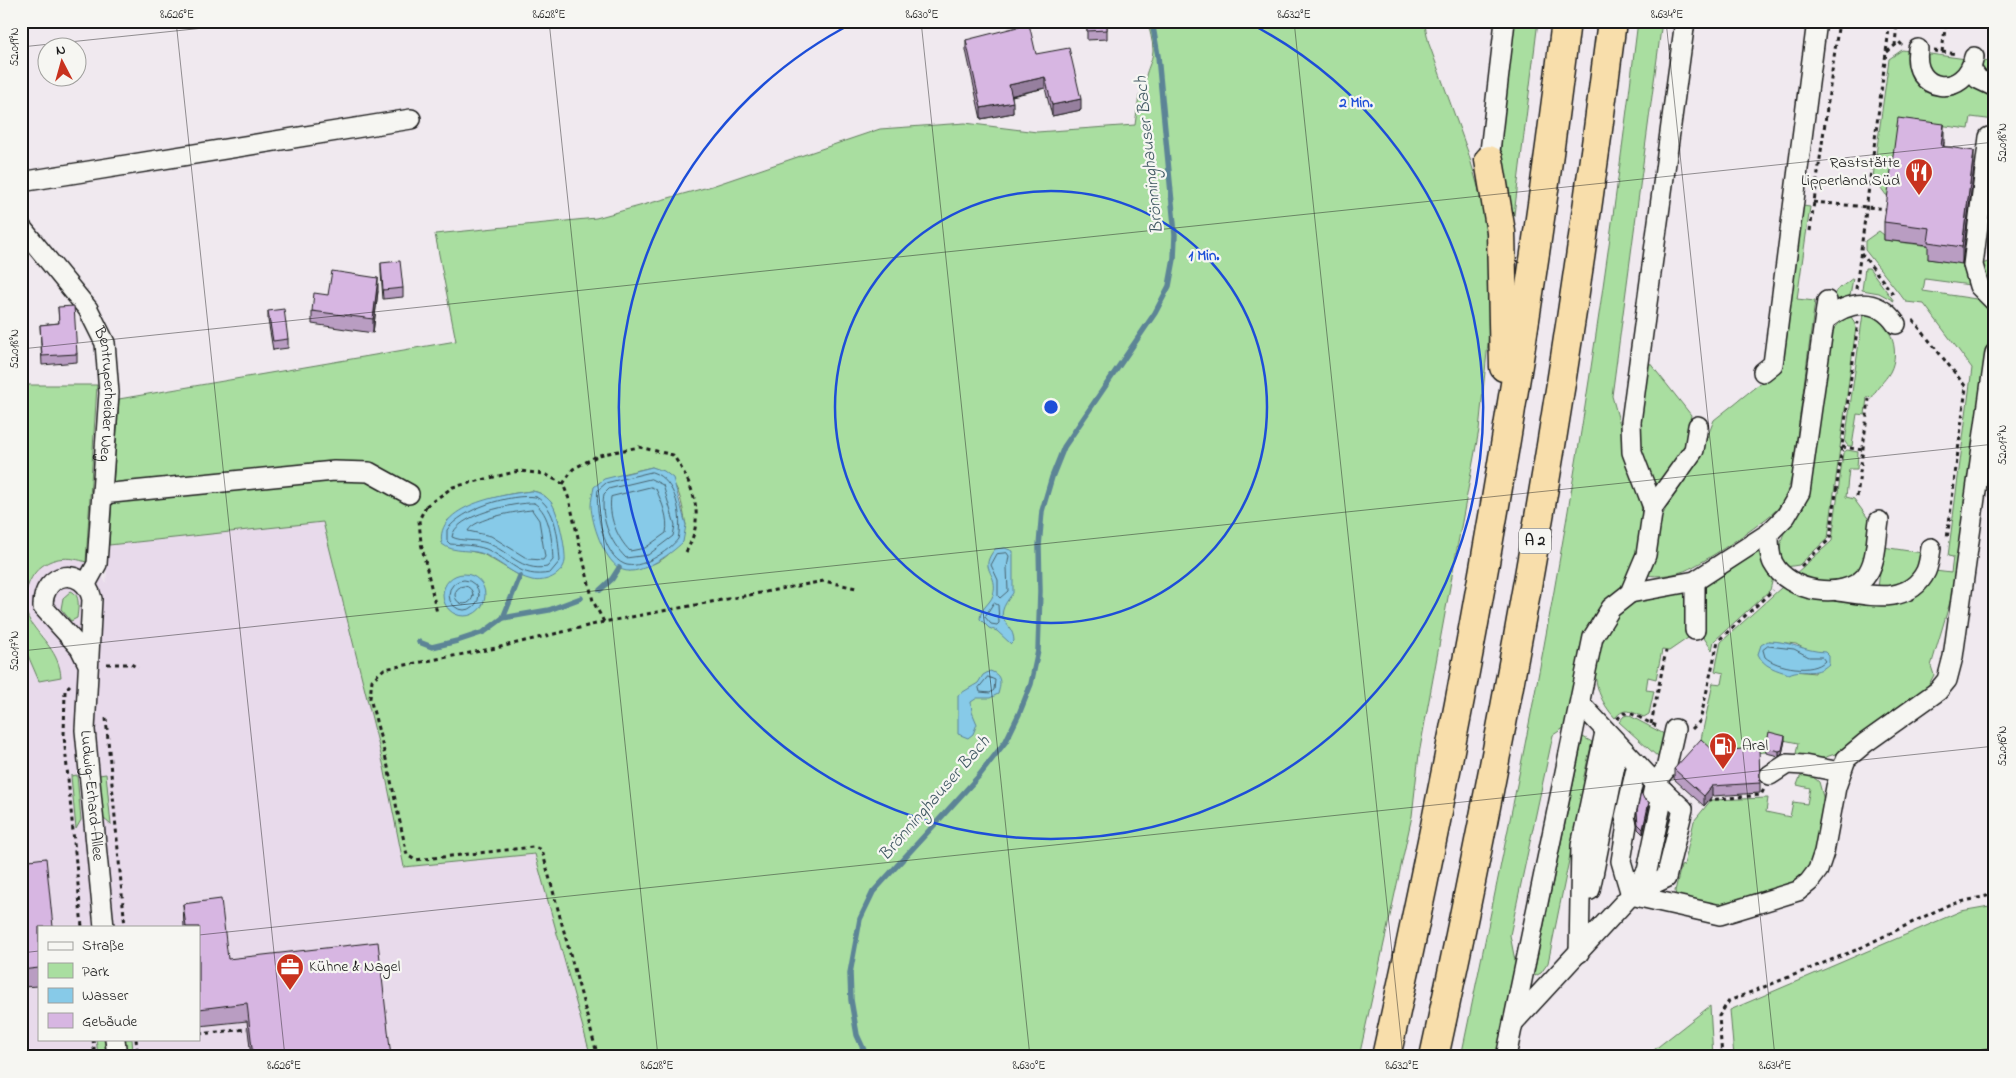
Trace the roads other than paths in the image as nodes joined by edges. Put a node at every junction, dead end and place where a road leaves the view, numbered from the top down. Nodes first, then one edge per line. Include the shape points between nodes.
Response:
1 (1505, 21) edge
2 (1566, 21) edge
3 (1612, 21) edge
4 (1685, 21) edge
5 (1817, 21) edge
6 (1918, 49) road end
7 (1995, 87) edge
8 (411, 119) dead end
9 (1989, 137) dead end
10 (1489, 160) joint
11 (21, 182) edge
12 (21, 227) edge
13 (1827, 301) dead end
14 (1995, 302) edge
15 (1902, 318) road end
16 (1825, 320) junction
17 (1995, 353) edge
18 (1763, 372) dead end
19 (1993, 385) edge
20 (1698, 426) dead end
21 (1505, 440) junction
22 (102, 494) junction
23 (409, 494) road end
24 (1653, 507) junction
25 (1878, 521) dead end
26 (1769, 533) junction
27 (1939, 547) road end
28 (1695, 581) junction
29 (86, 584) junction
30 (1838, 591) junction
31 (1630, 593) junction
32 (1695, 630) dead end
33 (88, 664) junction
34 (1580, 703) junction
35 (1683, 729) road end
36 (1605, 732) junction
37 (1619, 746) junction
38 (1840, 772) junction
39 (1770, 775) road end
40 (1655, 783) junction
41 (1631, 894) junction
42 (104, 926) edge
43 (1579, 953) junction
44 (1513, 1023) junction
45 (115, 1040) edge
46 (117, 1057) edge
47 (1386, 1057) edge
48 (1434, 1057) edge
49 (1506, 1057) edge

1 - 10 street
2 - 21 highway via 1535,252
3 - 48 highway, A 2 via 1554,436 1520,630
4 - 24 street via 1631,422 1632,452
5 - 18 street via 1773,364
6 - 7 street via 1918,70 1923,78 1935,85 1948,86 1957,82 1973,64 1978,79
8 - 11 street
9 - 14 street via 1972,265 1978,286
10 - 21 highway via 1501,232
12 - 22 street, Bentruperheider Weg via 88,310 105,343 109,393
13 - 16 street
15 - 16 street via 1869,305 1844,308
16 - 26 street via 1800,492 1786,516
17 - 19 street
19 - 38 street via 1953,658 1947,680 1938,691 1865,742 1846,759
20 - 24 street via 1694,450
21 - 47 highway via 1446,775
22 - 23 street via 334,471 369,472
22 - 29 street, Bentruperheider Weg via 97,564
24 - 31 street via 1646,555
25 - 30 street via 1871,568 1856,584
26 - 28 street
26 - 30 street via 1772,562 1780,573 1792,583
27 - 30 street via 1914,586 1899,594 1889,597
28 - 31 street
28 - 32 street
29 - 33 street, Ludwig-Erhard-Allee via 92,599
29 - 33 street via 66,576 56,578 43,600 46,612 80,648
31 - 34 street via 1611,608 1593,637
33 - 42 street, Ludwig-Erhard-Allee via 85,730
34 - 36 street
34 - 44 street
35 - 40 street via 1666,769
36 - 37 street
36 - 43 street via 1581,846
37 - 40 street
37 - 43 street
38 - 39 street via 1787,764
38 - 41 street via 1818,870 1798,892 1720,915
40 - 41 street
40 - 41 street via 1625,817 1627,825 1621,861
40 - 41 street via 1683,809 1666,878
41 - 43 street
43 - 44 street
44 - 49 street
45 - 46 street

